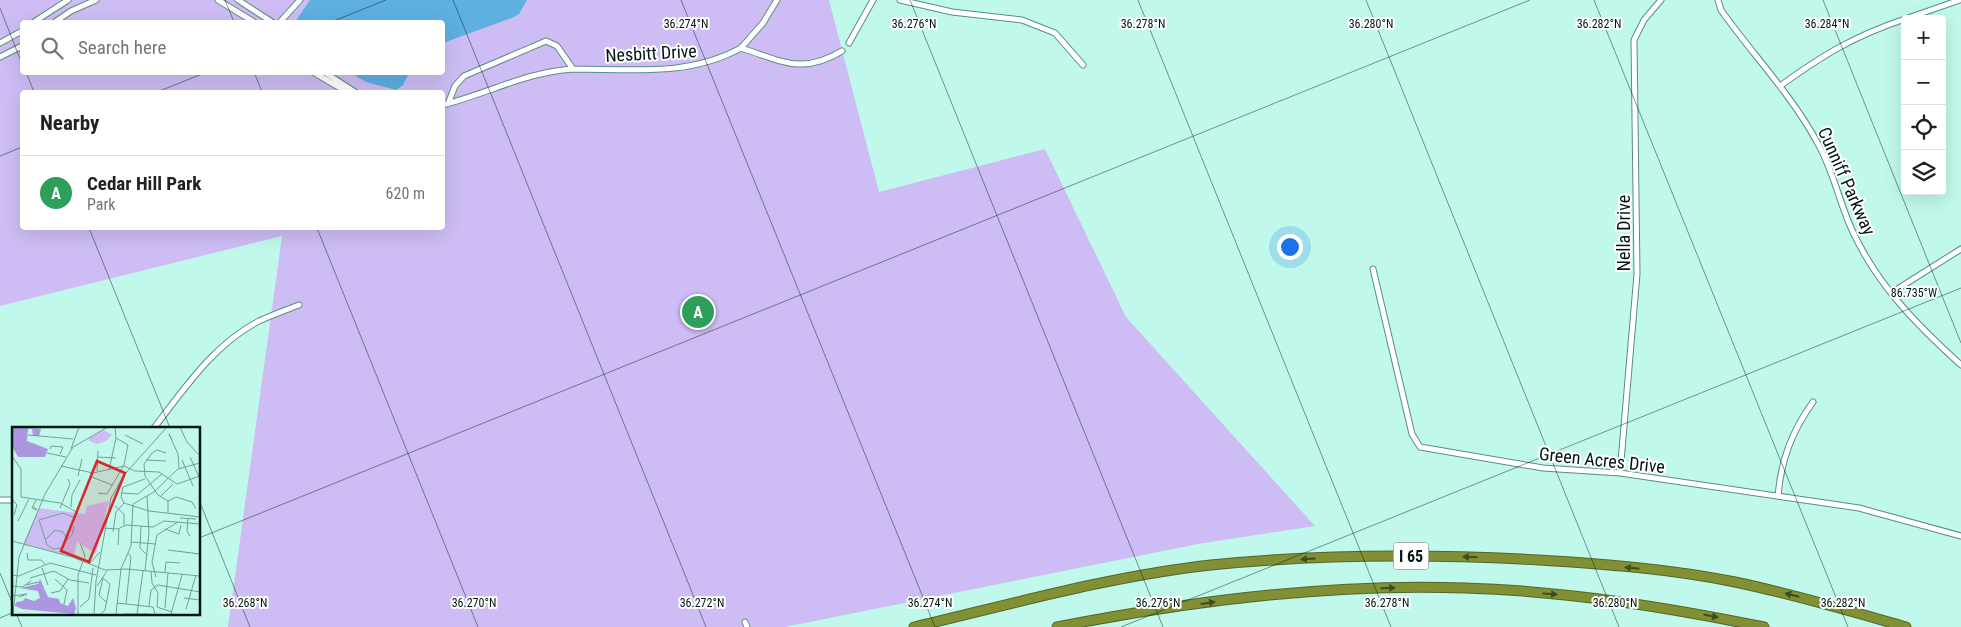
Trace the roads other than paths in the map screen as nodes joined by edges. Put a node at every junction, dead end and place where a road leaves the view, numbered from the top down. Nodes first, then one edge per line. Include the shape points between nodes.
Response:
1 (96, 0) edge
2 (218, 0) edge
3 (238, 0) edge
4 (300, 0) edge
5 (777, 0) edge
6 (873, 0) edge
7 (900, 0) edge
8 (1661, 0) edge
9 (1718, 0) edge
10 (1960, 0) edge
11 (65, 1) edge
12 (71, 11) junction
13 (1917, 15) edge
14 (37, 20) edge
15 (58, 20) edge
16 (251, 20) edge
17 (269, 20) edge
18 (282, 20) edge
19 (1901, 20) edge
20 (20, 32) edge
21 (849, 42) dead end
22 (0, 43) edge
23 (20, 47) edge
24 (741, 48) junction
25 (842, 51) dead end
26 (0, 57) edge
27 (1082, 65) dead end
28 (573, 69) junction
29 (318, 75) edge
30 (329, 75) edge
31 (1780, 86) junction
32 (344, 90) edge
33 (352, 90) edge
34 (446, 104) edge
35 (1961, 249) edge
36 (1373, 269) dead end
37 (1891, 293) junction
38 (299, 305) dead end
39 (1961, 365) edge
40 (1813, 402) dead end
41 (155, 427) edge
42 (1620, 473) junction
43 (1778, 496) junction
44 (1961, 536) edge
45 (914, 627) edge
46 (1056, 627) edge
47 (1764, 627) edge
48 (1906, 627) edge

1 - 12 street
2 - 16 street
3 - 17 street
4 - 18 street
5 - 24 street via 763,23
6 - 21 street
7 - 27 street via 952,12 1022,20 1055,33
8 - 42 street, Nella Drive via 1644,20 1634,40 1636,274
9 - 31 street, Cunniff Parkway via 1739,36
10 - 13 street
11 - 12 street
11 - 14 street
12 - 15 street
19 - 31 street via 1870,30 1828,52
20 - 22 street
23 - 26 street
24 - 25 street via 786,63 806,65 826,61
24 - 28 street, Nesbitt Drive via 708,64 686,68
28 - 34 street, Nesbitt Drive via 522,78
28 - 34 street, Nesbitt Drive via 557,46 546,40 464,76
29 - 32 street
30 - 33 street
31 - 37 street, Cunniff Parkway via 1818,143 1851,229 1870,265
35 - 37 street
36 - 42 street, Green Acres Drive via 1412,434 1420,447 1543,468
37 - 39 street, Cunniff Parkway via 1914,322
38 - 41 street via 259,321 226,343 197,372
40 - 43 street via 1789,442
42 - 43 street, Green Acres Drive
43 - 44 street, Green Acres Drive via 1858,508
48 -> 45 highway, I 65 via 1795,596 1664,571 1494,557 1382,555 1200,567 1102,583
46 -> 47 highway, I 65 via 1237,599 1419,587 1590,597

